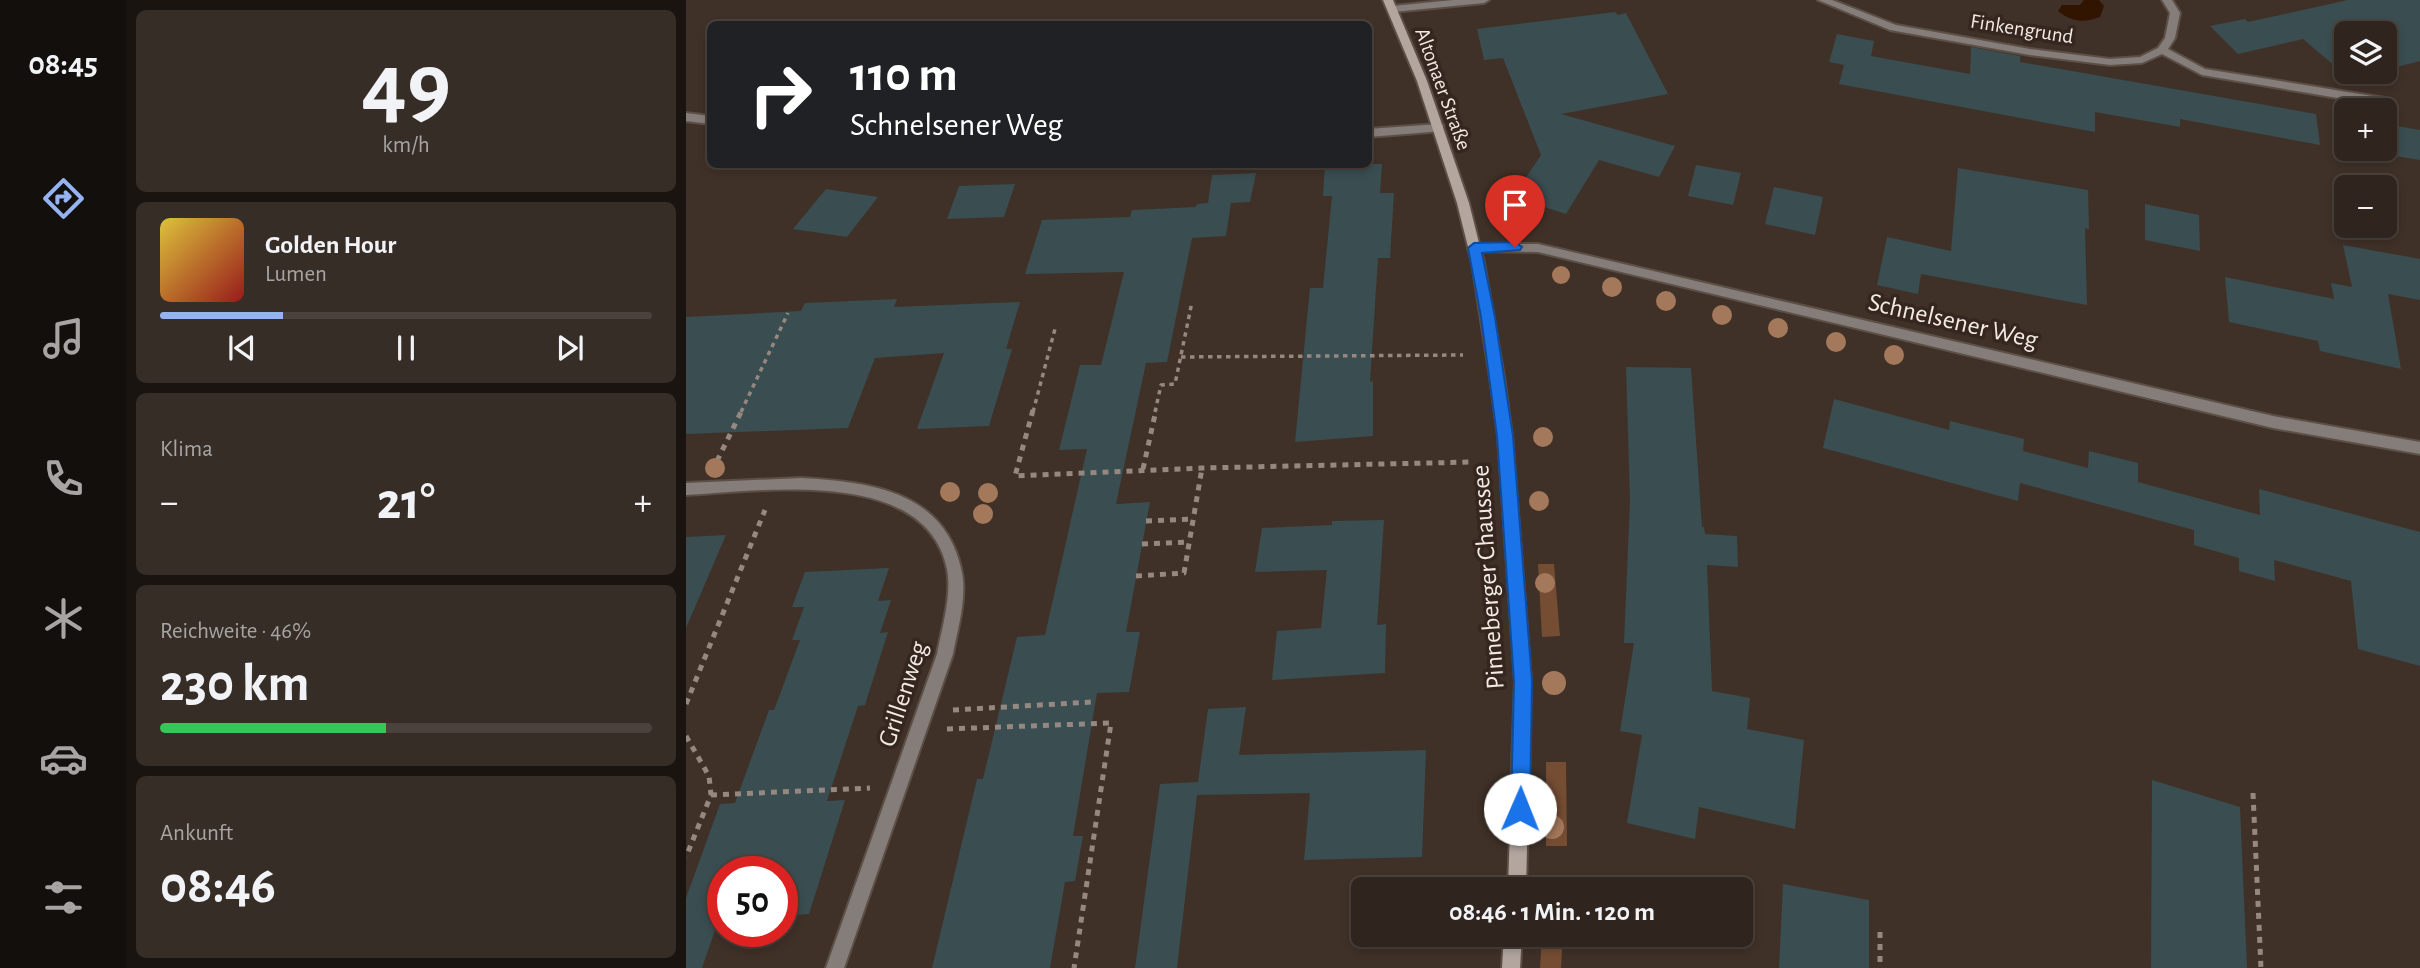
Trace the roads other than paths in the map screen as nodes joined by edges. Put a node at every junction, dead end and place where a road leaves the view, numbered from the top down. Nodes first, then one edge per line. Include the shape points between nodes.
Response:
1 (1484, 0) edge
2 (1823, 0) edge
3 (2167, 0) edge
4 (1390, 5) edge
5 (2162, 50) junction
6 (2361, 98) edge
7 (686, 117) edge
8 (707, 120) edge
9 (1439, 128) junction
10 (1372, 132) edge
11 (1476, 256) junction
12 (2420, 449) edge
13 (686, 489) edge
14 (1517, 877) edge
15 (1512, 947) edge
16 (835, 968) edge
17 (1511, 968) edge

1 - 4 street, Altonaer Straße
2 - 5 street, Finkengrund via 1894,28 2030,52 2126,62
3 - 5 street via 2175,13 2171,38
4 - 9 main road, Altonaer Straße
5 - 6 street via 2202,72
7 - 8 street
9 - 10 street
9 - 11 main road, Altonaer Straße
11 - 12 street, Schnelsener Weg via 1538,248 2273,422
11 - 14 main road, Pinneberger Chaussee via 1505,436 1523,681
13 - 16 street, Grillenweg via 849,486 887,494 919,511 942,536 954,568 954,611 945,654
15 - 17 main road

